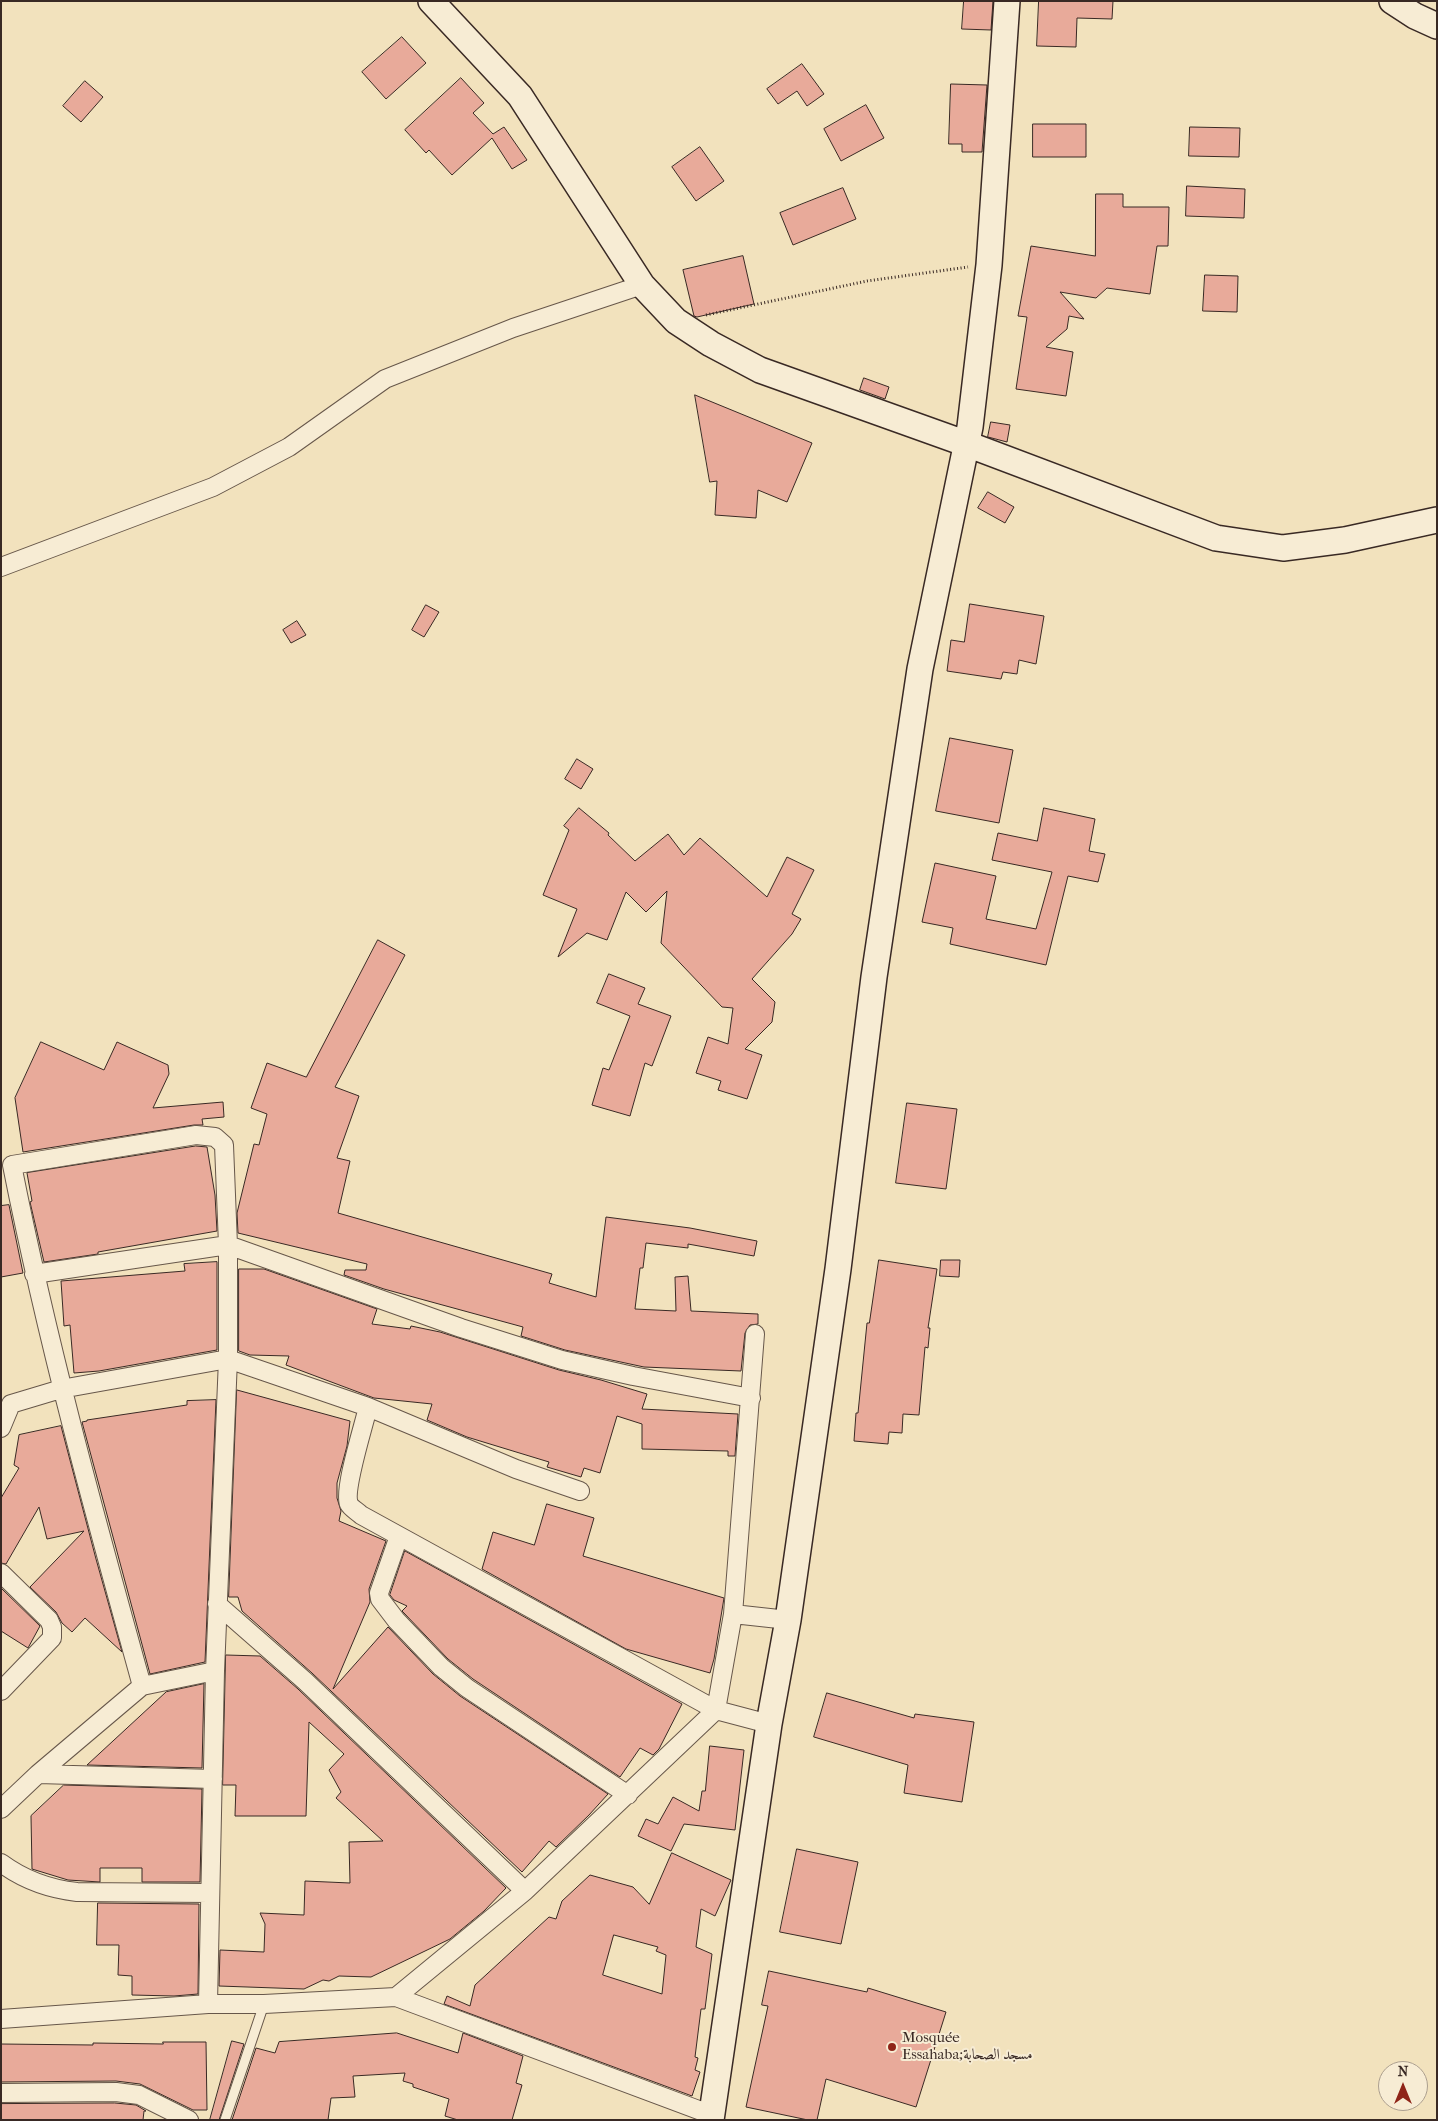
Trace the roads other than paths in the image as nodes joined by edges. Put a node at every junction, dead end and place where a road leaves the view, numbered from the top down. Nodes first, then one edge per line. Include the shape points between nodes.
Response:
1 (431, 1) edge
2 (1007, 1) edge
3 (1392, 1) edge
4 (1437, 26) edge
5 (642, 285) junction
6 (967, 444) junction
7 (1437, 520) edge
8 (1, 567) edge
9 (7, 1166) edge
10 (228, 1245) junction
11 (34, 1274) junction
12 (755, 1334) dead end
13 (228, 1358) junction
14 (61, 1389) junction
15 (751, 1398) junction
16 (6, 1402) edge
17 (368, 1407) junction
18 (1, 1428) edge
19 (580, 1491) dead end
20 (400, 1536) junction
21 (1, 1573) edge
22 (217, 1604) junction
23 (733, 1614) junction
24 (788, 1620) junction
25 (215, 1672) junction
26 (142, 1686) junction
27 (1, 1691) edge
28 (716, 1710) junction
29 (768, 1724) junction
30 (38, 1774) junction
31 (213, 1779) junction
32 (628, 1795) junction
33 (1, 1809) edge
34 (1, 1863) edge
35 (525, 1891) junction
36 (210, 1893) junction
37 (396, 1997) junction
38 (208, 2004) junction
39 (264, 2004) junction
40 (1, 2020) edge
41 (1, 2093) edge
42 (711, 2117) edge
43 (189, 2120) edge
44 (225, 2120) edge

1 - 5 street via 520,96
2 - 6 street via 989,264
3 - 4 street
5 - 6 street via 676,321 760,370
5 - 8 street via 513,328 385,379 289,447 214,487
6 - 7 street via 1216,538 1283,548 1345,540
6 - 24 street via 920,669 874,977 838,1270
9 - 10 street via 196,1135 215,1137 224,1145
9 - 11 street
10 - 11 street
10 - 13 street
10 - 15 street via 461,1328 562,1360
11 - 14 street
12 - 15 street
13 - 14 street
13 - 17 street
13 - 22 street
14 - 16 street
14 - 26 street
15 - 23 street
16 - 18 street
17 - 19 street
17 - 20 street via 351,1476 349,1503 361,1514
20 - 28 street
20 - 32 street via 379,1593 396,1620 441,1667 467,1688
21 - 27 street via 49,1620 53,1633 52,1638
22 - 25 street
22 - 35 street via 305,1681
23 - 24 street
23 - 28 street
24 - 29 street
25 - 26 street
25 - 31 street
26 - 30 street
28 - 29 street
28 - 32 street
29 - 42 street
30 - 31 street
30 - 33 street
31 - 36 street
32 - 35 street
34 - 36 street via 13,1872 57,1890
35 - 37 street
36 - 38 street
37 - 39 street
37 - 42 street
38 - 39 street
38 - 40 street
39 - 44 lane
41 - 43 street via 116,2092 139,2095

